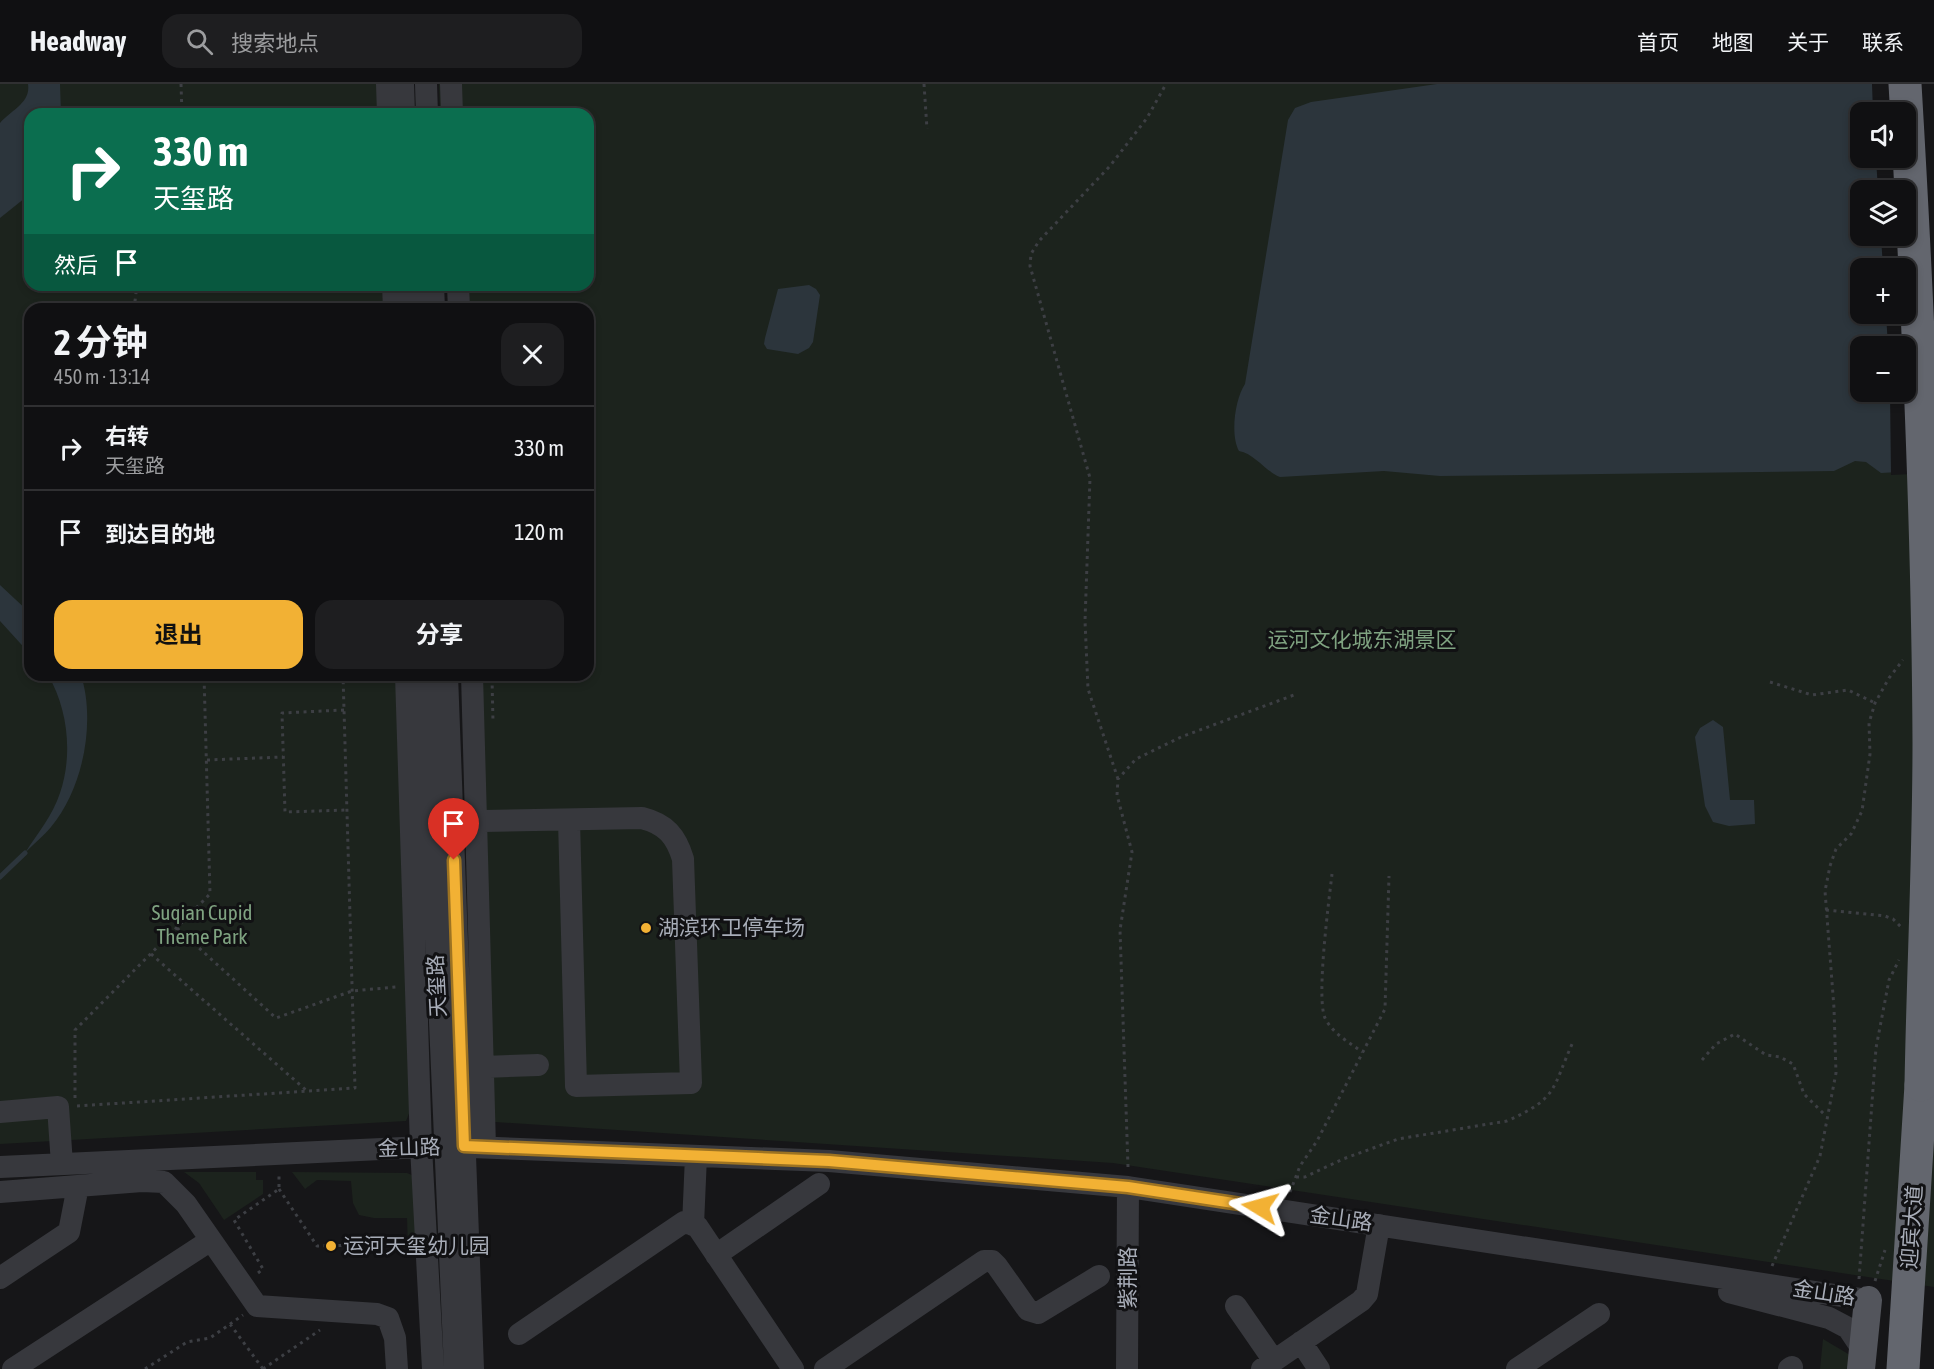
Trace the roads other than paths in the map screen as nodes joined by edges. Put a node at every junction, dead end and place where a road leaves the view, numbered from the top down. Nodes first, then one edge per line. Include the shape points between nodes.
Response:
1 (387, 84) edge
2 (403, 84) edge
3 (426, 84) edge
4 (451, 84) edge
5 (1905, 84) edge
6 (388, 108) edge
7 (404, 108) edge
8 (427, 108) edge
9 (452, 108) edge
10 (407, 681) edge
11 (425, 681) edge
12 (447, 681) edge
13 (472, 681) edge
14 (569, 820) junction
15 (477, 821) junction
16 (430, 822) junction
17 (453, 822) junction
18 (434, 899) junction
19 (538, 1065) dead end
20 (483, 1067) junction
21 (0, 1112) edge
22 (465, 1146) junction
23 (421, 1147) junction
24 (696, 1156) junction
25 (62, 1164) junction
26 (0, 1167) edge
27 (819, 1184) dead end
28 (78, 1186) junction
29 (1128, 1187) junction
30 (0, 1192) edge
31 (1914, 1218) junction
32 (693, 1225) junction
33 (1379, 1225) junction
34 (211, 1240) junction
35 (716, 1255) junction
36 (1602, 1261) junction
37 (1099, 1276) dead end
38 (0, 1278) edge
39 (1862, 1299) joint
40 (1236, 1306) dead end
41 (1599, 1314) dead end
42 (519, 1334) dead end
43 (1302, 1342) junction
44 (1861, 1359) edge
45 (782, 1365) edge
46 (1268, 1365) edge
47 (13, 1369) edge
48 (397, 1369) edge
49 (433, 1369) edge
50 (455, 1369) edge
51 (473, 1369) edge
52 (825, 1369) edge
53 (1127, 1369) edge
54 (1320, 1369) edge
55 (1517, 1369) edge
56 (1892, 1369) edge
57 (1903, 1369) edge

1 - 6 street
2 - 7 street
3 - 8 street
4 - 9 street
5 - 31 highway, 迎宾大道, bridge via 1920,323 1929,745
10 - 18 street
11 - 16 street, 天玺路
12 - 17 street, 天玺路
13 - 15 street
14 - 14 street via 642,818 668,830 679,846 691,1083 576,1086
14 - 15 street
15 - 17 street
15 - 20 street
16 - 17 street
16 - 18 street, 天玺路
17 - 18 street, 天玺路
18 - 22 street, 天玺路
18 - 23 street via 417,985
19 - 20 street
20 - 22 street
21 - 25 street via 58,1107
22 - 23 street, 金山路
22 - 24 street, 金山路
22 - 50 street, 天玺路
22 - 51 street, 天玺路
23 - 25 street, 金山路
23 - 49 street
24 - 29 street, 金山路 via 829,1161
24 - 32 street
25 - 26 street, 金山路
27 - 35 street
28 - 30 street
28 - 34 street via 164,1182 186,1204
28 - 38 street via 69,1232
29 - 33 street, 金山路
29 - 53 street, 紫荆路
31 - 56 highway
31 - 57 highway, 迎宾大道
32 - 35 street
32 - 42 street via 684,1222
33 - 36 street, 金山路
33 - 43 street via 1367,1294
34 - 47 street
34 - 48 street via 257,1306 388,1318 395,1338
35 - 45 street
36 - 39 street, 金山路
36 - 44 street, 金山路 via 1829,1318 1848,1328
37 - 52 street via 1038,1313 1028,1310 997,1266 984,1261
39 - 44 main road
40 - 46 street
41 - 55 street
43 - 46 street
43 - 54 street

